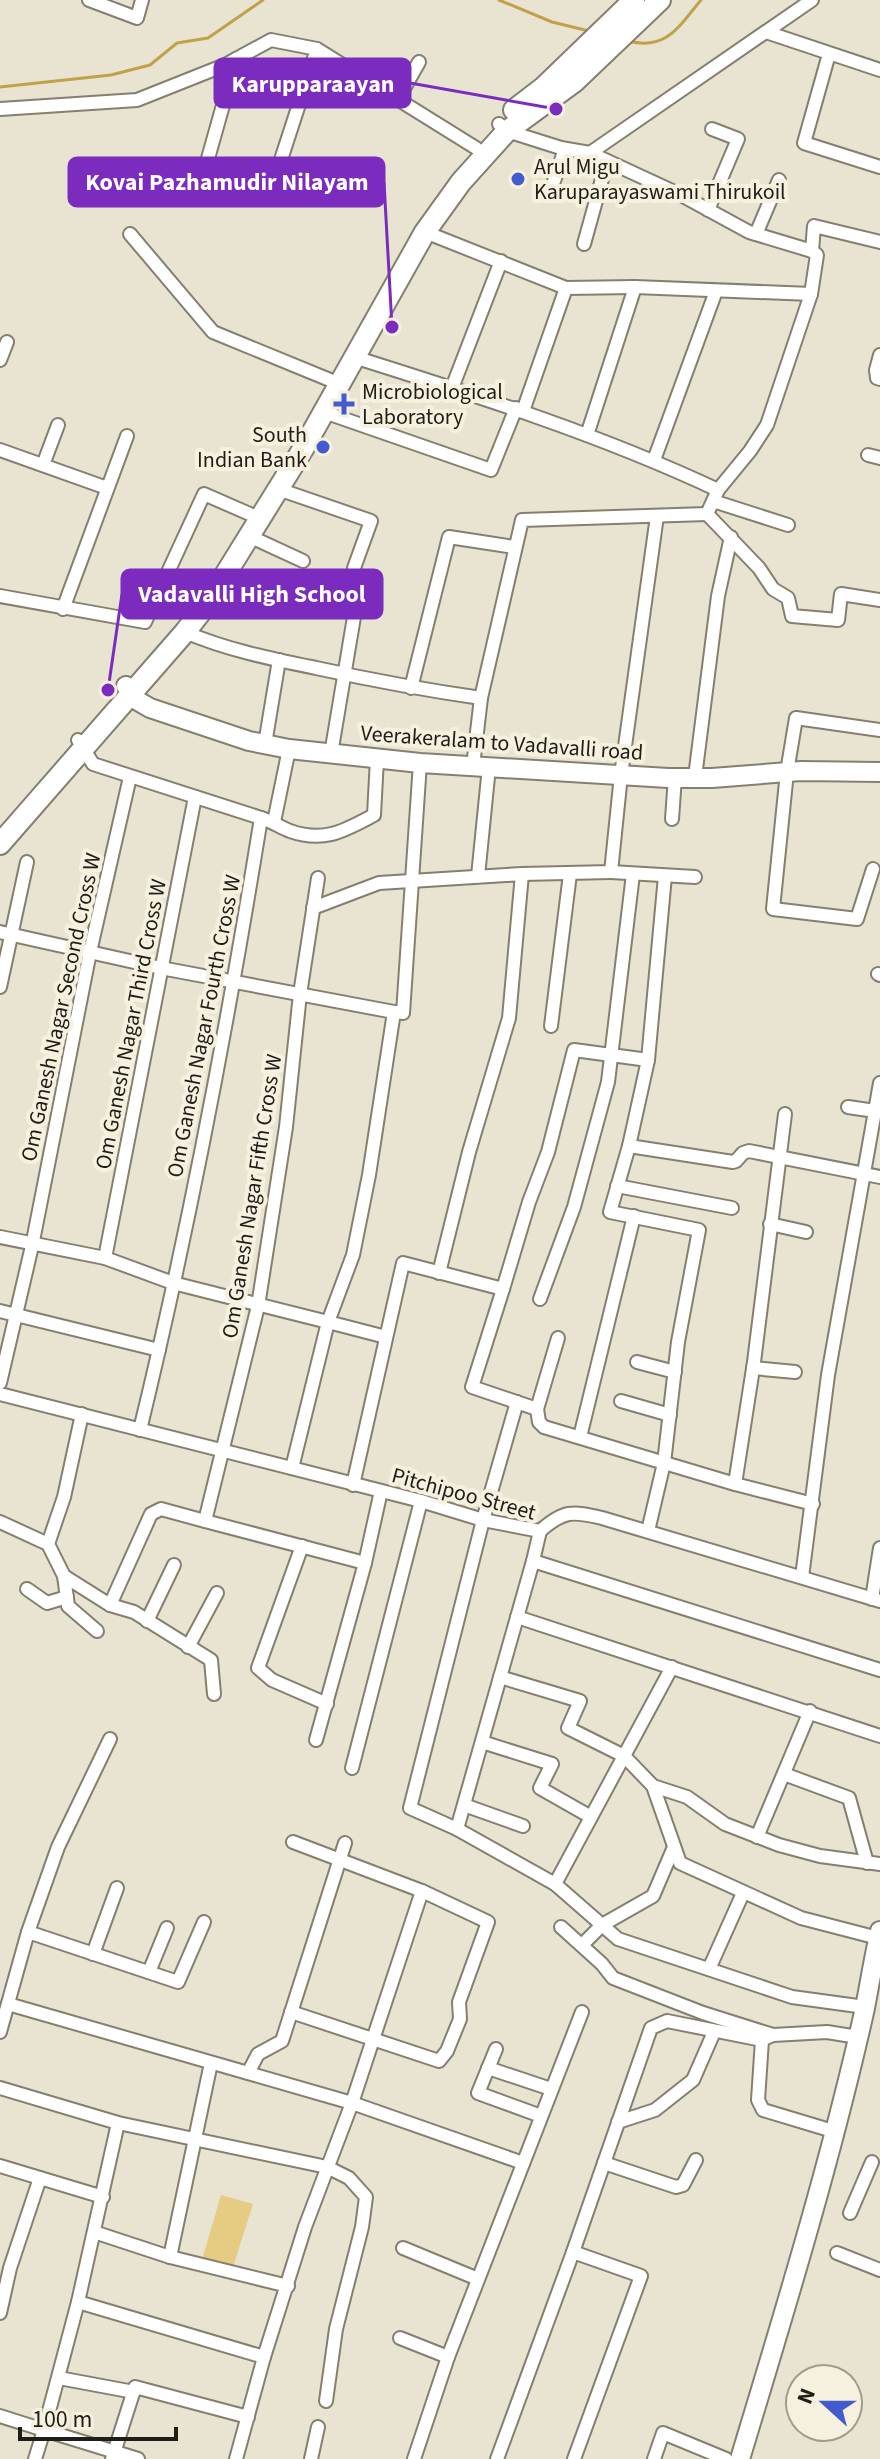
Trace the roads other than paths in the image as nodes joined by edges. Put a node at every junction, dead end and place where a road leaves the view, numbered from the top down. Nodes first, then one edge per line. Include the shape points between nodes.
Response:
1 (89, 0) edge
2 (142, 0) edge
3 (634, 0) edge
4 (660, 0) edge
5 (812, 0) edge
6 (626, 21) junction
7 (766, 32) junction
8 (317, 49) junction
9 (829, 54) junction
10 (236, 59) junction
11 (419, 62) dead end
12 (880, 70) edge
13 (398, 99) junction
14 (0, 109) edge
15 (503, 127) junction
16 (712, 129) dead end
17 (476, 148) junction
18 (565, 149) junction
19 (590, 153) junction
20 (607, 161) junction
21 (207, 162) dead end
22 (880, 167) edge
23 (276, 175) dead end
24 (779, 180) dead end
25 (554, 181) dead end
26 (708, 210) junction
27 (425, 232) junction
28 (130, 234) dead end
29 (756, 234) junction
30 (880, 242) edge
31 (584, 244) dead end
32 (812, 251) junction
33 (501, 261) junction
34 (635, 287) junction
35 (566, 288) junction
36 (716, 291) junction
37 (811, 294) junction
38 (7, 342) dead end
39 (880, 355) edge
40 (354, 357) junction
41 (0, 360) edge
42 (880, 379) edge
43 (330, 380) junction
44 (452, 388) junction
45 (519, 409) junction
46 (324, 412) junction
47 (58, 425) dead end
48 (587, 435) junction
49 (127, 436) dead end
50 (0, 450) edge
51 (654, 460) junction
52 (43, 465) junction
53 (107, 488) junction
54 (278, 489) junction
55 (715, 495) junction
56 (707, 514) junction
57 (252, 515) junction
58 (657, 516) junction
59 (788, 525) dead end
60 (249, 536) junction
61 (731, 537) junction
62 (514, 547) junction
63 (303, 561) dead end
64 (354, 568) dead end
65 (0, 596) edge
66 (880, 600) edge
67 (63, 609) junction
68 (354, 617) dead end
69 (185, 632) junction
70 (279, 660) junction
71 (345, 674) junction
72 (411, 688) junction
73 (129, 690) junction
74 (481, 698) junction
75 (880, 730) edge
76 (265, 744) junction
77 (80, 745) junction
78 (289, 749) junction
79 (331, 754) junction
80 (377, 759) junction
81 (420, 763) junction
82 (481, 767) junction
83 (787, 772) junction
84 (880, 772) edge
85 (621, 775) junction
86 (130, 777) junction
87 (675, 777) junction
88 (695, 777) junction
89 (195, 797) junction
90 (261, 818) junction
91 (672, 819) dead end
92 (274, 822) junction
93 (0, 829) edge
94 (0, 844) edge
95 (27, 862) dead end
96 (873, 869) dead end
97 (611, 872) junction
98 (522, 874) junction
99 (570, 874) junction
100 (633, 874) junction
101 (478, 876) junction
102 (665, 876) junction
103 (695, 877) dead end
104 (318, 878) dead end
105 (411, 881) junction
106 (313, 908) junction
107 (6, 934) edge
108 (90, 952) junction
109 (161, 968) junction
110 (234, 981) junction
111 (0, 987) edge
112 (300, 994) junction
113 (394, 1012) junction
114 (551, 1026) dead end
115 (611, 1057) junction
116 (648, 1060) junction
117 (880, 1083) edge
118 (848, 1107) dead end
119 (875, 1111) junction
120 (785, 1114) dead end
121 (629, 1146) junction
122 (778, 1157) junction
123 (864, 1174) junction
124 (880, 1177) edge
125 (617, 1186) junction
126 (732, 1208) dead end
127 (634, 1216) junction
128 (770, 1224) junction
129 (806, 1232) dead end
130 (0, 1237) edge
131 (32, 1246) junction
132 (105, 1258) junction
133 (439, 1273) junction
134 (173, 1283) junction
135 (503, 1289) junction
136 (540, 1299) dead end
137 (258, 1306) junction
138 (0, 1311) edge
139 (14, 1315) junction
140 (328, 1322) junction
141 (386, 1337) junction
142 (558, 1338) dead end
143 (159, 1350) junction
144 (637, 1362) dead end
145 (753, 1368) junction
146 (675, 1372) junction
147 (795, 1372) dead end
148 (0, 1383) edge
149 (0, 1394) edge
150 (621, 1401) dead end
151 (517, 1402) junction
152 (537, 1409) junction
153 (82, 1414) junction
154 (670, 1415) junction
155 (140, 1430) junction
156 (580, 1437) junction
157 (221, 1450) junction
158 (664, 1463) junction
159 (292, 1468) junction
160 (735, 1484) junction
161 (353, 1485) junction
162 (381, 1491) junction
163 (421, 1501) junction
164 (813, 1504) junction
165 (483, 1520) junction
166 (205, 1521) junction
167 (0, 1522) edge
168 (540, 1531) junction
169 (648, 1531) junction
170 (48, 1544) junction
171 (302, 1546) junction
172 (880, 1548) edge
173 (533, 1561) junction
174 (365, 1563) junction
175 (174, 1565) dead end
176 (64, 1576) junction
177 (802, 1577) junction
178 (27, 1589) dead end
179 (217, 1593) dead end
180 (67, 1597) junction
181 (876, 1600) edge
182 (110, 1605) junction
183 (517, 1617) junction
184 (147, 1621) junction
185 (97, 1631) dead end
186 (188, 1647) junction
187 (672, 1667) junction
188 (880, 1670) edge
189 (500, 1677) junction
190 (214, 1694) dead end
191 (327, 1704) junction
192 (810, 1711) junction
193 (880, 1736) edge
194 (110, 1739) dead end
195 (316, 1740) dead end
196 (482, 1742) junction
197 (624, 1756) junction
198 (352, 1768) dead end
199 (784, 1774) junction
200 (653, 1786) junction
201 (464, 1805) junction
202 (591, 1817) junction
203 (523, 1826) dead end
204 (457, 1829) junction
205 (757, 1837) junction
206 (293, 1842) dead end
207 (345, 1843) dead end
208 (674, 1847) junction
209 (340, 1860) junction
210 (874, 1863) edge
211 (555, 1884) junction
212 (117, 1888) dead end
213 (422, 1891) junction
214 (743, 1893) junction
215 (204, 1922) dead end
216 (602, 1925) junction
217 (561, 1927) dead end
218 (167, 1928) dead end
219 (28, 1932) junction
220 (879, 1934) edge
221 (582, 1945) junction
222 (93, 1954) junction
223 (709, 1969) junction
224 (149, 1972) junction
225 (8, 2004) junction
226 (872, 2011) edge
227 (291, 2012) junction
228 (582, 2012) dead end
229 (0, 2032) edge
230 (714, 2032) junction
231 (858, 2037) junction
232 (374, 2038) junction
233 (767, 2038) junction
234 (496, 2049) dead end
235 (211, 2063) junction
236 (488, 2068) junction
237 (248, 2073) junction
238 (0, 2088) edge
239 (551, 2089) junction
240 (352, 2103) junction
241 (541, 2116) junction
242 (618, 2122) junction
243 (118, 2123) junction
244 (833, 2131) junction
245 (195, 2139) junction
246 (696, 2160) dead end
247 (872, 2162) dead end
248 (523, 2163) junction
249 (604, 2163) junction
250 (0, 2166) edge
251 (327, 2167) junction
252 (40, 2178) junction
253 (103, 2197) junction
254 (850, 2213) dead end
255 (94, 2232) junction
256 (403, 2248) dead end
257 (573, 2252) junction
258 (837, 2253) dead end
259 (170, 2257) junction
260 (5, 2266) edge
261 (880, 2270) edge
262 (478, 2279) junction
263 (288, 2286) junction
264 (78, 2302) junction
265 (0, 2313) edge
266 (400, 2338) dead end
267 (264, 2357) junction
268 (448, 2357) junction
269 (59, 2378) junction
270 (134, 2392) junction
271 (326, 2401) dead end
272 (0, 2416) edge
273 (248, 2417) junction
274 (318, 2427) dead end
275 (44, 2430) junction
276 (113, 2455) edge
277 (35, 2459) edge
278 (138, 2459) edge
279 (236, 2459) edge
280 (311, 2459) edge
281 (414, 2459) edge
282 (497, 2459) edge
283 (574, 2459) edge
284 (654, 2459) edge
285 (726, 2459) edge
286 (740, 2459) edge

1 - 2 street via 137,18
3 - 6 main road
4 - 6 main road
5 - 7 street
6 - 15 main road via 579,67
7 - 9 street
7 - 19 street
8 - 10 street via 271,40
8 - 13 street
8 - 23 street
9 - 12 street
9 - 22 street via 804,143
10 - 14 street via 137,100
10 - 21 street
11 - 13 street
13 - 17 street
15 - 17 main road
15 - 18 street
15 - 27 main road
16 - 26 street via 738,139
17 - 43 main road via 426,212
18 - 19 street
18 - 25 street
19 - 20 street
20 - 26 street
20 - 31 street
24 - 29 street
26 - 29 street
27 - 33 street
27 - 40 main road
28 - 43 street via 213,332
29 - 32 street
30 - 32 street via 814,226
32 - 37 street via 817,264
33 - 35 street
33 - 44 street
34 - 35 street
34 - 36 street
34 - 48 street
35 - 45 street
36 - 37 street
36 - 51 street
37 - 55 street via 767,425
38 - 41 street
39 - 42 street
40 - 44 street
40 - 46 main road
43 - 57 main road
44 - 45 street
45 - 46 street via 491,470
45 - 48 street
46 - 54 main road
47 - 52 street
48 - 51 street
49 - 53 street
50 - 52 street
51 - 55 street
52 - 53 street
53 - 67 street
54 - 60 main road
54 - 64 street via 371,521
55 - 56 street
55 - 59 street
56 - 58 street
56 - 61 street
57 - 67 street via 204,494 145,622
57 - 73 main road via 191,611
58 - 62 street via 522,520
58 - 85 street
60 - 63 street
60 - 69 main road
61 - 66 street via 773,589 788,598 792,616 838,620 841,594
61 - 88 street via 718,596
62 - 72 street via 449,537
62 - 74 street
65 - 67 street
68 - 71 street
69 - 70 street
69 - 73 main road
70 - 71 street
70 - 76 street
71 - 72 street
71 - 79 street
72 - 74 street
73 - 76 street, Veerakeralam to Vadavalli road via 150,708
73 - 77 main road
74 - 82 street
75 - 83 street via 796,718
76 - 78 street, Veerakeralam to Vadavalli road
77 - 86 street via 93,764
77 - 93 main road
77 - 94 main road
78 - 79 street, Veerakeralam to Vadavalli road
78 - 92 street
79 - 80 street, Veerakeralam to Vadavalli road
80 - 81 street, Veerakeralam to Vadavalli road
80 - 92 street via 374,815 340,833 313,837
81 - 82 street, Veerakeralam to Vadavalli road
81 - 105 street
82 - 85 street, Veerakeralam to Vadavalli road
82 - 101 street
83 - 84 street, Veerakeralam to Vadavalli road
83 - 88 street, Veerakeralam to Vadavalli road
83 - 96 street via 773,909 857,919
85 - 87 street, Veerakeralam to Vadavalli road
85 - 97 street
86 - 89 street
86 - 108 street, Om Ganesh Nagar Second Cross W
87 - 88 street, Veerakeralam to Vadavalli road
87 - 91 street
89 - 90 street
89 - 109 street, Om Ganesh Nagar Third Cross W
90 - 92 street
90 - 110 street, Om Ganesh Nagar Fourth Cross W
95 - 107 street
97 - 99 street
97 - 100 street
98 - 99 street
98 - 101 street
98 - 133 street via 509,1018
99 - 114 street
100 - 102 street
100 - 115 street
101 - 105 street
102 - 103 street
102 - 116 street
104 - 106 street, Om Ganesh Nagar Fifth Cross W
105 - 106 street via 379,883
105 - 113 street via 403,1013
106 - 112 street, Om Ganesh Nagar Fifth Cross W
107 - 108 street
107 - 111 street
108 - 109 street
108 - 131 street, Om Ganesh Nagar Second Cross W
109 - 110 street
109 - 132 street, Om Ganesh Nagar Third Cross W
110 - 112 street
110 - 134 street, Om Ganesh Nagar Fourth Cross W
112 - 113 street
112 - 137 street, Om Ganesh Nagar Fifth Cross W
113 - 140 street via 353,1255
115 - 116 street
115 - 135 street via 574,1050 548,1152
115 - 136 street via 574,1207
116 - 121 street
117 - 119 street
118 - 119 street
119 - 123 street
120 - 122 street
121 - 122 street via 733,1162 749,1151
121 - 125 street
122 - 123 street
122 - 128 street
123 - 124 street
123 - 164 street via 828,1375
125 - 126 street
125 - 127 street via 610,1212
127 - 146 street via 699,1230
127 - 156 street
128 - 129 street
128 - 145 street
130 - 131 street
131 - 132 street
131 - 139 street, Om Ganesh Nagar Second Cross W
132 - 134 street
133 - 135 street
133 - 141 street via 403,1263
134 - 137 street
134 - 143 street, Om Ganesh Nagar Fourth Cross W
135 - 151 street via 472,1387
137 - 140 street
137 - 157 street, Om Ganesh Nagar Fifth Cross W
138 - 139 street
139 - 143 street
139 - 148 street, Om Ganesh Nagar Second Cross W
140 - 141 street
140 - 159 street
141 - 161 street
142 - 152 street
143 - 155 street, Om Ganesh Nagar Fourth Cross W
144 - 146 street
145 - 147 street
145 - 160 street
146 - 154 street
149 - 153 street, Pitchipoo Street
150 - 154 street
151 - 152 street
151 - 165 street
152 - 156 street via 544,1427
153 - 155 street, Pitchipoo Street
153 - 170 street
154 - 158 street
155 - 157 street, Pitchipoo Street
156 - 158 street
157 - 159 street, Pitchipoo Street
157 - 166 street, Om Ganesh Nagar Fifth Cross W
158 - 160 street
158 - 169 street
159 - 161 street, Pitchipoo Street
160 - 164 street
161 - 162 street, Pitchipoo Street
162 - 163 street, Pitchipoo Street
162 - 174 street
163 - 165 street, Pitchipoo Street
163 - 198 street
164 - 177 street
165 - 168 street, Pitchipoo Street
165 - 204 street via 410,1808
166 - 171 street
166 - 182 street via 161,1509 151,1514
167 - 170 street
168 - 169 street via 573,1511
168 - 173 street, Pitchipoo Street
169 - 177 street
170 - 176 street
171 - 174 street
171 - 191 street via 258,1668 272,1680
172 - 181 street
173 - 183 street, Pitchipoo Street
173 - 188 street
174 - 191 street
175 - 184 street
176 - 180 street
176 - 182 street
177 - 181 street
178 - 180 street via 47,1603
179 - 186 street
180 - 185 street via 68,1606
182 - 184 street
183 - 187 street
183 - 189 street, Pitchipoo Street
184 - 186 street
186 - 190 street via 211,1660
187 - 192 street
187 - 197 street
189 - 196 street, Pitchipoo Street
189 - 197 street via 580,1701 568,1728
191 - 195 street
192 - 193 street
192 - 199 street
194 - 219 street via 58,1847
196 - 201 street, Pitchipoo Street
196 - 202 street via 552,1764 540,1788
197 - 200 street
197 - 202 street
199 - 205 street
199 - 210 street via 849,1798
200 - 205 street via 687,1797 725,1824
200 - 208 street
201 - 203 street
201 - 204 street, Pitchipoo Street
202 - 211 street
204 - 211 street
205 - 210 street via 820,1856
206 - 209 street
207 - 209 street
208 - 214 street via 680,1863
208 - 216 street via 653,1896
209 - 213 street
209 - 227 street
211 - 216 street
212 - 222 street
213 - 232 street
213 - 232 street via 488,1922 459,2002 460,2019 439,2061
214 - 220 street via 801,1918
214 - 223 street
215 - 224 street via 178,1982
216 - 221 street
216 - 223 street via 618,1939
217 - 221 street
218 - 224 street
219 - 222 street
219 - 225 street
220 - 226 street
221 - 233 street via 613,1978
222 - 224 street
223 - 226 street via 792,1997
225 - 229 street
225 - 235 street
226 - 231 street
227 - 232 street
227 - 237 street via 282,2041 258,2054
228 - 239 street
230 - 233 street
230 - 242 street via 693,2080 655,2110
230 - 242 street via 667,2021 651,2028
231 - 233 street via 827,2032
231 - 244 street
232 - 240 street
233 - 244 street via 758,2100 763,2110
234 - 236 street
235 - 237 street
235 - 245 street
236 - 239 street
236 - 241 street via 478,2093
237 - 240 street
238 - 243 street
239 - 241 street
240 - 248 street
240 - 251 street
241 - 248 street
242 - 249 street
243 - 245 street
243 - 253 street
244 - 286 street
245 - 251 street
245 - 259 street
246 - 249 street via 683,2185 676,2187
247 - 254 street
248 - 262 street
249 - 257 street
250 - 252 street
251 - 263 street
251 - 271 street via 349,2178 366,2197 336,2329
252 - 253 street
252 - 260 street
253 - 255 street
255 - 259 street
255 - 264 street
256 - 262 street
257 - 282 street
257 - 283 street via 641,2276
258 - 261 street
259 - 263 street
260 - 265 street
262 - 268 street
263 - 267 street
264 - 267 street
264 - 269 street
266 - 268 street
267 - 273 street
268 - 281 street
269 - 270 street
269 - 275 street
270 - 273 street via 135,2387
270 - 276 street
272 - 275 street
273 - 279 street
274 - 280 street
275 - 276 street
275 - 277 street
276 - 278 street
284 - 285 street via 663,2433

